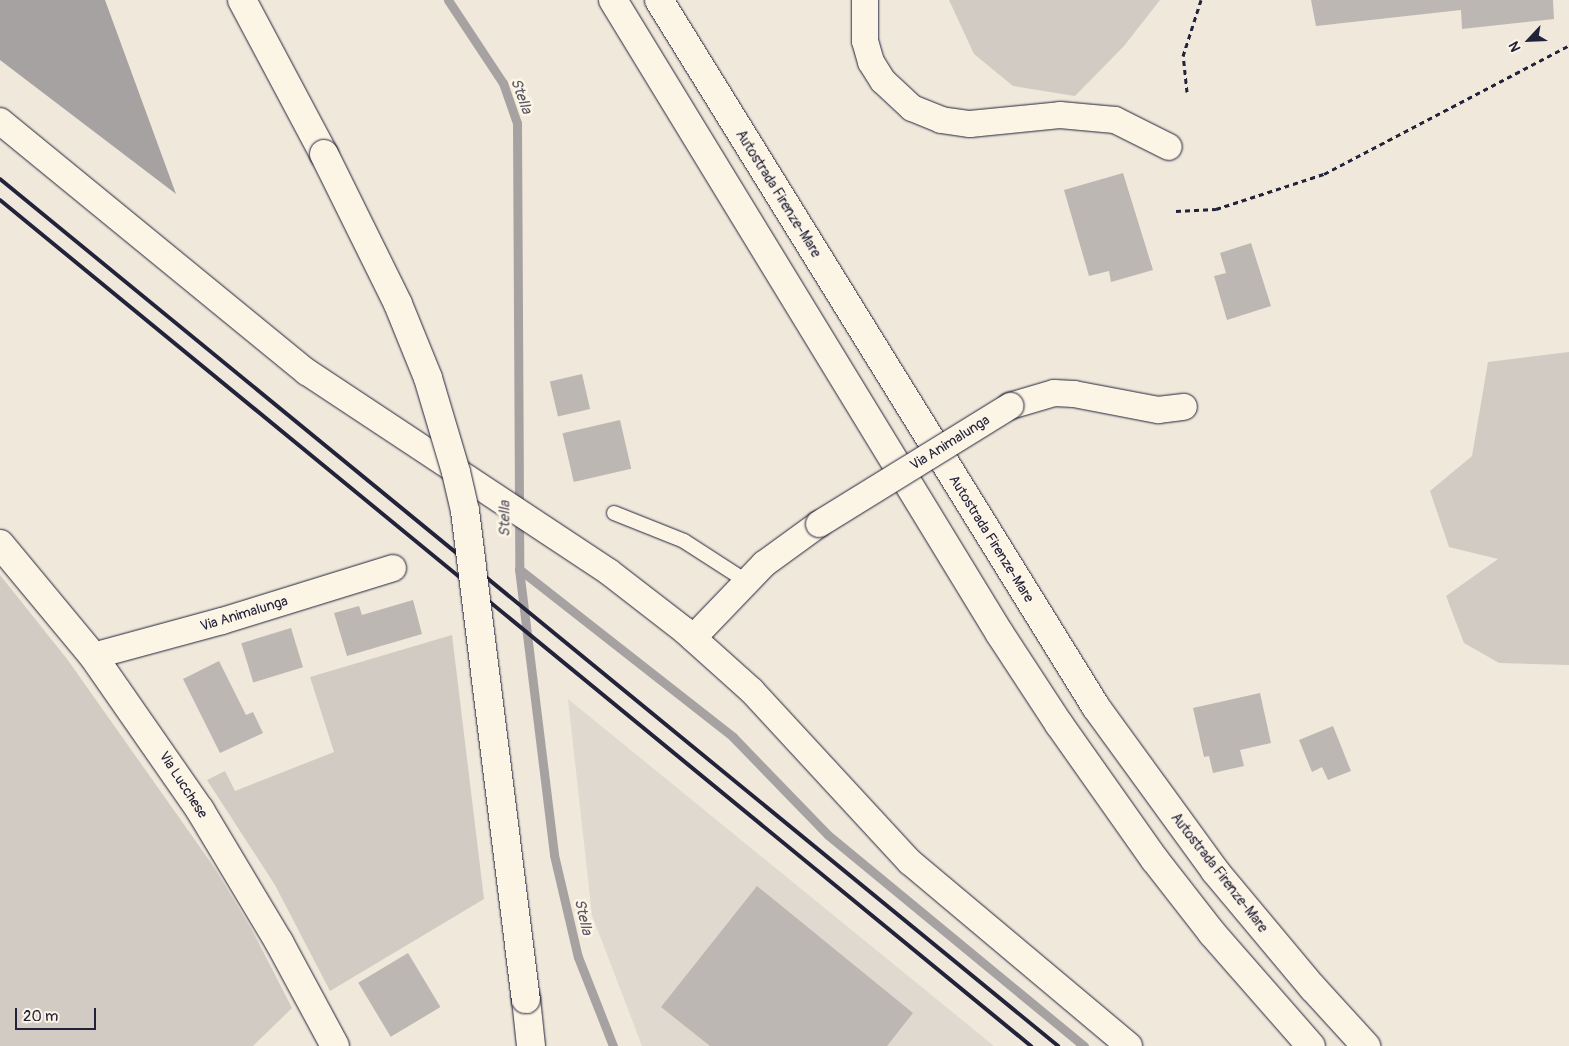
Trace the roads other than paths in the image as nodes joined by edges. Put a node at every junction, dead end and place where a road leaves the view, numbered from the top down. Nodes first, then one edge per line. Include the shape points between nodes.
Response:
1 (242, 0) edge
2 (613, 0) edge
3 (659, 0) edge
4 (865, 0) edge
5 (0, 121) edge
6 (1169, 147) dead end
7 (1184, 407) dead end
8 (614, 513) dead end
9 (0, 544) edge
10 (393, 568) dead end
11 (746, 581) junction
12 (693, 638) junction
13 (93, 656) junction
14 (334, 1046) edge
15 (531, 1046) edge
16 (1129, 1046) edge
17 (1311, 1046) edge
18 (1366, 1046) edge

1 - 15 main road, bridge via 324,154 402,313 428,378 456,472 465,511
2 - 17 main road via 1000,634 1059,724 1200,918
3 - 18 main road, Autostrada Firenze-Mare via 1096,707 1215,871 1312,988
4 - 6 street via 865,41 871,62 912,108 941,120 970,124 1060,116 1115,120
5 - 12 street via 307,372 608,572
7 - 11 street, Via Animalunga, bridge via 1158,410 1054,393 1010,406 782,548
8 - 11 lane via 684,541
9 - 13 main road, Via Lucchese
10 - 13 street, Via Animalunga via 222,621
11 - 12 street, Via Animalunga
12 - 16 street via 752,691 910,862
13 - 14 main road, Via Lucchese via 200,810 279,942

